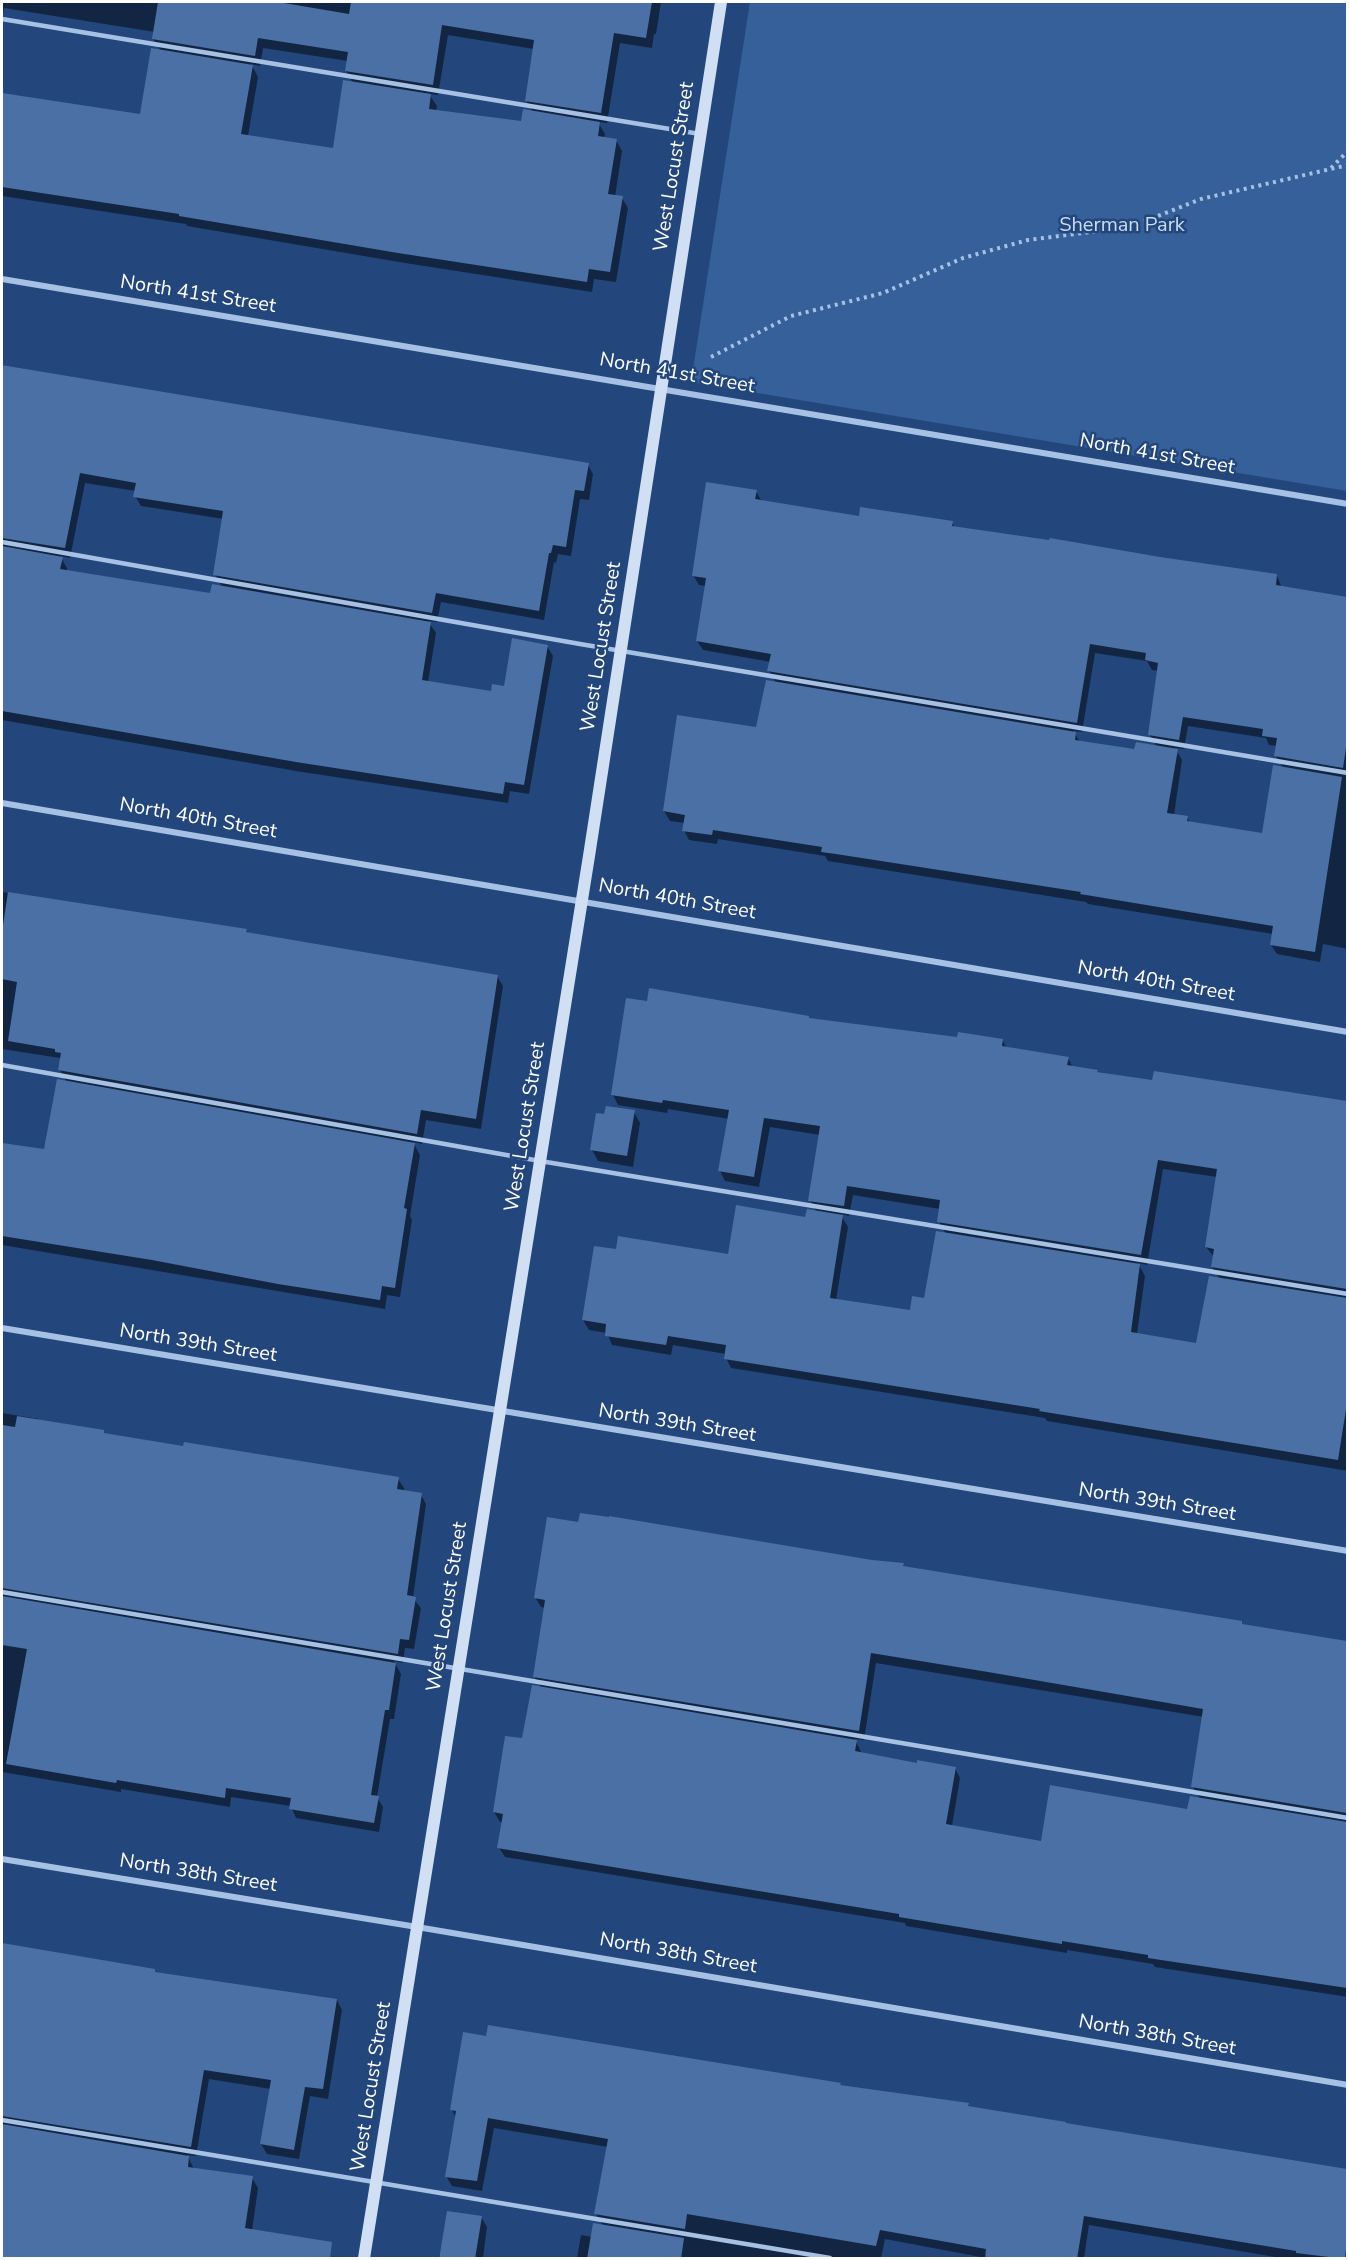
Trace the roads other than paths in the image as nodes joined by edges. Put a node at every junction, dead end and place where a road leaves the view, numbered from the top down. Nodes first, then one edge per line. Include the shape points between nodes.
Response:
1 (721, 2) edge
2 (2, 19) edge
3 (700, 134) junction
4 (2, 279) edge
5 (661, 388) junction
6 (1347, 504) edge
7 (2, 542) edge
8 (621, 651) junction
9 (1347, 773) edge
10 (2, 803) edge
11 (582, 901) junction
12 (1347, 1032) edge
13 (2, 1065) edge
14 (540, 1161) junction
15 (1347, 1294) edge
16 (2, 1328) edge
17 (500, 1411) junction
18 (1347, 1551) edge
19 (2, 1592) edge
20 (458, 1668) junction
21 (1347, 1818) edge
22 (2, 1859) edge
23 (417, 1927) junction
24 (1347, 2085) edge
25 (2, 2120) edge
26 (376, 2183) junction
27 (364, 2259) edge
28 (830, 2259) edge

1 - 3 street, West Locust Street
2 - 3 lane
3 - 5 street, West Locust Street
4 - 5 street, North 41st Street
5 - 6 street, North 41st Street
5 - 8 street, West Locust Street
7 - 8 lane
8 - 9 lane
8 - 11 street, West Locust Street
10 - 11 street, North 40th Street
11 - 12 street, North 40th Street
11 - 14 street, West Locust Street
13 - 14 lane
14 - 15 lane
14 - 17 street, West Locust Street
16 - 17 street, North 39th Street
17 - 18 street, North 39th Street
17 - 20 street, West Locust Street
19 - 20 lane
20 - 21 lane
20 - 23 street, West Locust Street
22 - 23 street, North 38th Street
23 - 24 street, North 38th Street
23 - 26 street, West Locust Street
25 - 26 lane
26 - 27 street, West Locust Street
26 - 28 lane

